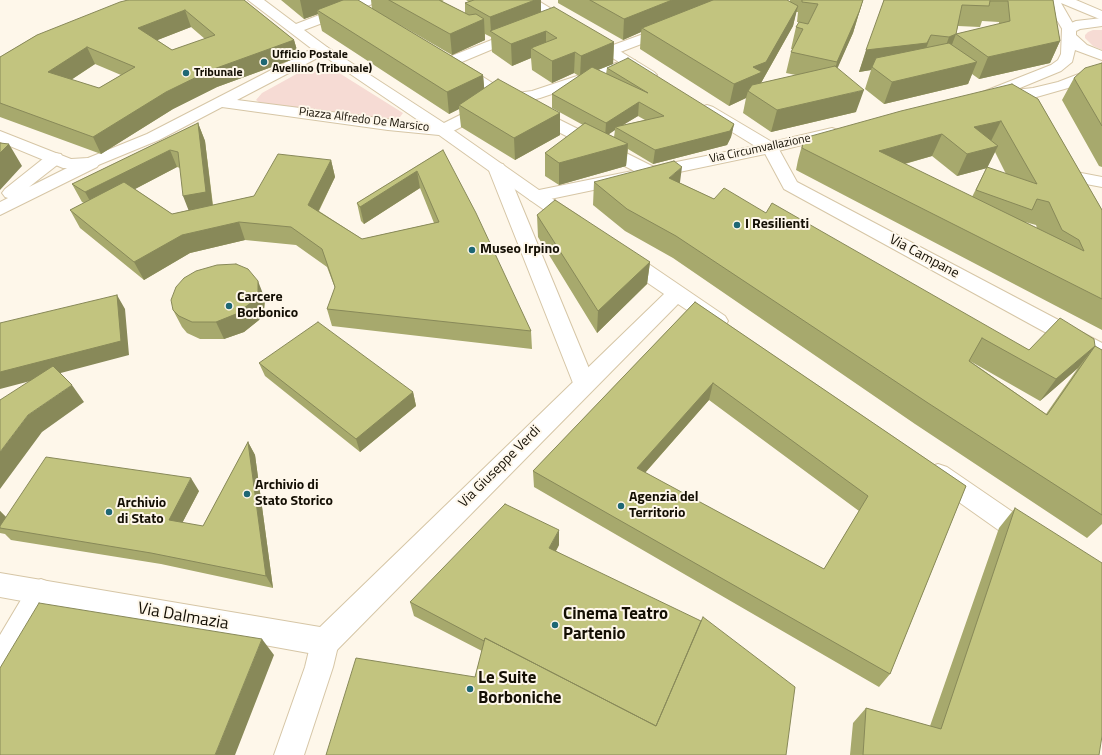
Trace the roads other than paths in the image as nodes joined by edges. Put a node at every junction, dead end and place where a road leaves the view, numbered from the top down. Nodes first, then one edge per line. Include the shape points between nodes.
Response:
1 (255, 0) edge
2 (528, 0) edge
3 (1052, 0) edge
4 (1066, 1) edge
5 (367, 6) edge
6 (1102, 16) edge
7 (558, 18) junction
8 (1102, 19) edge
9 (683, 22) edge
10 (1102, 22) edge
11 (294, 29) junction
12 (1069, 33) junction
13 (322, 50) junction
14 (610, 51) junction
15 (436, 54) edge
16 (1102, 56) edge
17 (449, 62) junction
18 (630, 63) junction
19 (1102, 69) edge
20 (659, 81) edge
21 (1033, 93) junction
22 (510, 100) junction
23 (220, 102) junction
24 (696, 103) edge
25 (1043, 109) edge
26 (443, 130) junction
27 (846, 130) edge
28 (0, 136) edge
29 (770, 148) junction
30 (55, 158) junction
31 (91, 163) junction
32 (497, 168) junction
33 (650, 172) junction
34 (1102, 182) edge
35 (1085, 195) edge
36 (536, 196) junction
37 (0, 202) edge
38 (0, 209) edge
39 (587, 231) edge
40 (606, 244) edge
41 (677, 293) junction
42 (731, 331) edge
43 (1100, 351) edge
44 (584, 383) junction
45 (924, 464) edge
46 (1046, 548) edge
47 (0, 585) edge
48 (41, 592) junction
49 (325, 642) junction
50 (0, 661) edge
51 (289, 755) edge

1 - 11 street
2 - 7 street
3 - 12 street
4 - 6 street
4 - 8 street
5 - 11 street
7 - 14 street
7 - 17 street
9 - 14 street
10 - 12 street via 1076,25
11 - 13 street
12 - 16 street via 1082,48
12 - 21 street via 1065,62 1056,68 976,99
13 - 23 street
13 - 26 street
14 - 18 street
15 - 17 street
17 - 22 street
18 - 20 street
18 - 22 street via 535,95
19 - 21 street via 1063,85
21 - 25 street
22 - 26 street via 499,101
22 - 33 street
23 - 26 street, Piazza Alfredo De Marsico
23 - 31 street via 153,137
24 - 29 street
26 - 32 street, Piazza Alfredo De Marsico
27 - 29 street, Via Circumvallazione
28 - 30 street
29 - 33 street, Via Circumvallazione
29 - 43 street, Via Campane via 790,185
30 - 31 street via 69,164
30 - 37 street
31 - 38 street
32 - 36 street, Piazza Alfredo De Marsico
32 - 44 street
33 - 36 street, Via Circumvallazione
34 - 35 street via 1072,170
36 - 39 street, Piazza Alfredo De Marsico
40 - 41 street
41 - 42 street
41 - 44 street, Via Giuseppe Verdi
44 - 49 street, Via Giuseppe Verdi
45 - 46 street
47 - 48 street, Via Dalmazia
48 - 49 street, Via Dalmazia
48 - 50 street
49 - 51 street

